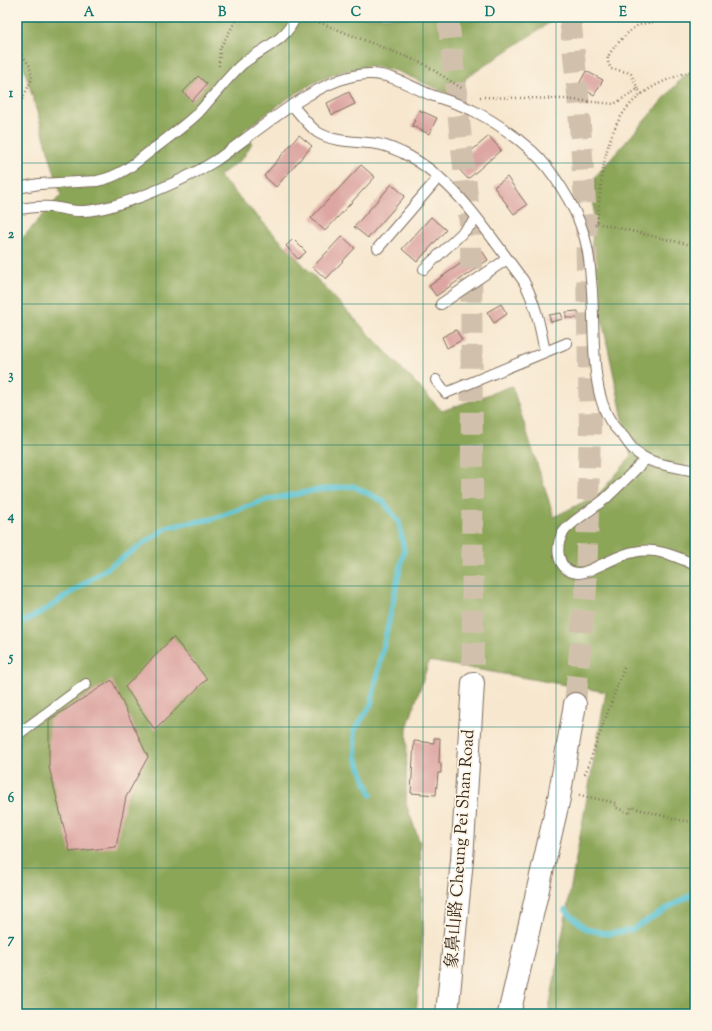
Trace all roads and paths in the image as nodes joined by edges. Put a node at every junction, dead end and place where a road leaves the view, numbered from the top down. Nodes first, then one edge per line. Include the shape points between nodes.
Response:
1 (238, 17) edge
2 (294, 17) edge
3 (306, 17) edge
4 (673, 17) edge
5 (220, 48) dead end
6 (17, 49) edge
7 (695, 70) edge
8 (638, 89) junction
9 (468, 93) dead end
10 (642, 94) junction
11 (475, 97) dead end
12 (292, 105) junction
13 (17, 110) edge
14 (439, 177) junction
15 (17, 188) edge
16 (17, 209) edge
17 (477, 219) junction
18 (597, 224) junction
19 (583, 233) junction
20 (695, 246) edge
21 (378, 248) dead end
22 (507, 259) junction
23 (424, 269) dead end
24 (441, 304) dead end
25 (567, 344) dead end
26 (545, 352) junction
27 (436, 380) dead end
28 (646, 459) junction
29 (695, 471) edge
30 (695, 565) edge
31 (624, 668) dead end
32 (473, 683) tunnel mouth
33 (86, 684) dead end
34 (575, 704) tunnel mouth
35 (17, 735) edge
36 (583, 780) dead end
37 (578, 795) dead end
38 (695, 822) edge
39 (447, 1014) edge
40 (509, 1014) edge

1 - 5 path
2 - 15 lane via 285,34 242,64 191,119 121,173 97,181 46,183
3 - 9 path via 422,63
4 - 8 path via 634,28 608,58 611,69 631,74
6 - 13 path via 30,66 32,79
7 - 10 path via 664,81
8 - 10 path
8 - 11 path via 614,104 564,99
10 - 18 path via 612,132 604,165
12 - 14 lane via 317,131 327,137 392,148 404,153
12 - 16 lane via 199,171 141,196 81,212 47,207
12 - 19 lane via 340,80 368,74 399,80 430,95 471,109 496,123 535,154 570,201
14 - 17 lane via 452,188
14 - 21 lane
17 - 22 lane
17 - 23 lane
18 - 19 path
18 - 20 path
19 - 28 lane via 592,280 596,363 603,406 611,423 638,454
22 - 24 lane
22 - 26 lane via 523,280 535,304
25 - 26 lane
26 - 27 lane via 446,392
28 - 29 lane
28 - 30 lane via 604,499 565,529 559,540 558,556 568,569 577,573 633,552 649,550 676,556
31 - 36 path
32 - 39 highway, 象鼻山路 Cheung Pei Shan Road via 462,860
33 - 35 lane
34 - 40 highway via 559,798
37 - 38 path via 616,803 615,808 630,814 631,807

